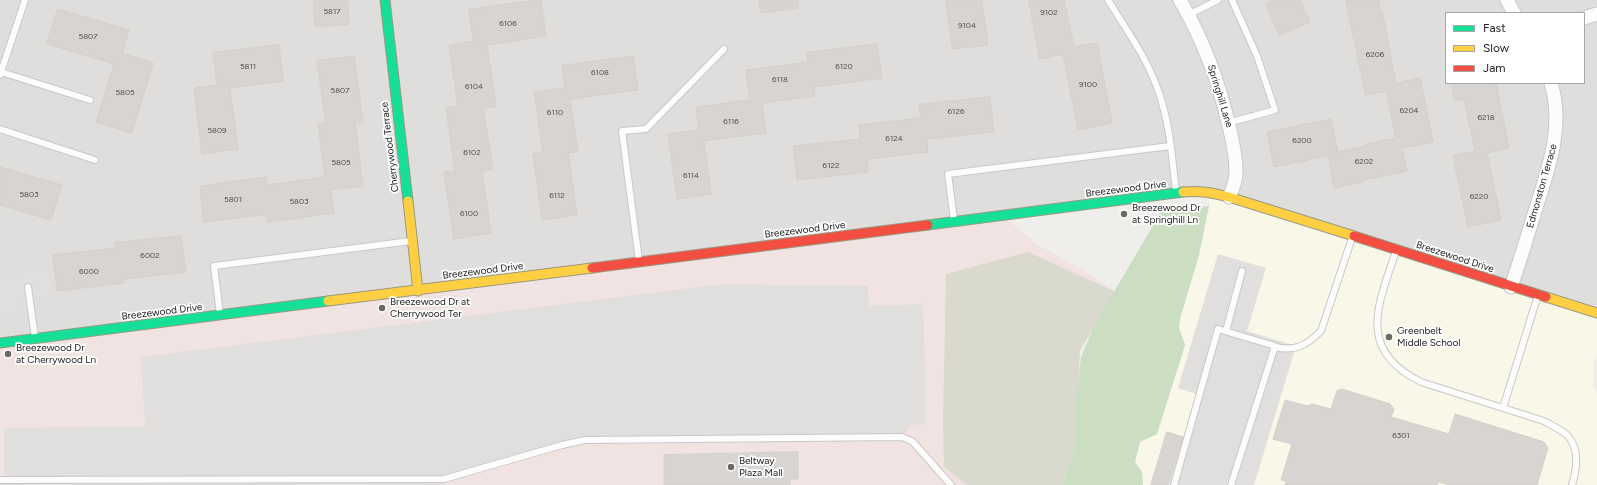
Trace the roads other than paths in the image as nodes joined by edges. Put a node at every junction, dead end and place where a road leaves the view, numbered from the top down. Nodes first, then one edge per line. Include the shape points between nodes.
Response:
1 (25, 0) edge
2 (385, 0) edge
3 (1108, 0) edge
4 (1180, 0) edge
5 (1218, 0) edge
6 (1232, 0) edge
7 (1507, 0) edge
8 (1513, 12) edge
9 (1597, 14) edge
10 (1188, 15) junction
11 (1585, 18) edge
12 (724, 49) dead end
13 (1, 74) edge
14 (1551, 84) edge
15 (90, 100) dead end
16 (1228, 123) junction
17 (0, 129) edge
18 (1170, 146) junction
19 (95, 160) dead end
20 (1176, 194) junction
21 (1229, 197) junction
22 (954, 222) junction
23 (1353, 236) junction
24 (412, 241) junction
25 (1396, 250) junction
26 (639, 262) junction
27 (1242, 271) dead end
28 (28, 287) dead end
29 (1511, 287) junction
30 (418, 290) junction
31 (1538, 295) junction
32 (1597, 313) edge
33 (220, 316) junction
34 (1226, 332) junction
35 (35, 339) junction
36 (0, 343) edge
37 (1275, 346) junction
38 (1503, 408) junction
39 (0, 480) edge
40 (951, 485) edge
41 (1174, 485) edge
42 (1231, 485) edge
43 (1572, 485) edge

1 - 13 lane
2 - 24 street, Cherrywood Terrace
3 - 18 lane via 1141,53 1155,83 1164,109
4 - 10 street, Springhill Lane
5 - 10 lane
6 - 16 lane via 1257,56 1275,110
7 - 8 street
9 - 11 street
10 - 16 street, Springhill Lane via 1210,63
12 - 26 lane via 646,129 622,132
13 - 15 lane
14 - 29 street, Edmonston Terrace via 1557,118 1554,148
16 - 21 street, Springhill Lane via 1236,171
17 - 19 lane
18 - 20 lane
18 - 22 lane via 948,174
20 - 21 street, Breezewood Drive via 1194,191
20 - 22 street, Breezewood Drive
21 - 23 street, Breezewood Drive
22 - 26 street, Breezewood Drive
23 - 25 street, Breezewood Drive
23 - 37 lane via 1321,331 1300,347 1285,350
24 - 30 street, Cherrywood Terrace
24 - 33 lane via 214,266
25 - 29 street, Breezewood Drive
25 - 38 lane via 1376,324 1384,352 1405,374 1420,382
26 - 30 street, Breezewood Drive
27 - 34 lane
28 - 35 lane
29 - 31 street, Breezewood Drive
30 - 33 street, Breezewood Drive
31 - 32 street, Breezewood Drive
31 - 38 lane
33 - 35 street, Breezewood Drive
34 - 37 lane
34 - 41 lane via 1218,330
35 - 36 street, Breezewood Drive
37 - 42 lane
38 - 43 lane via 1544,421 1567,436 1574,446 1576,456
39 - 40 lane via 444,479 585,440 902,437 912,441

